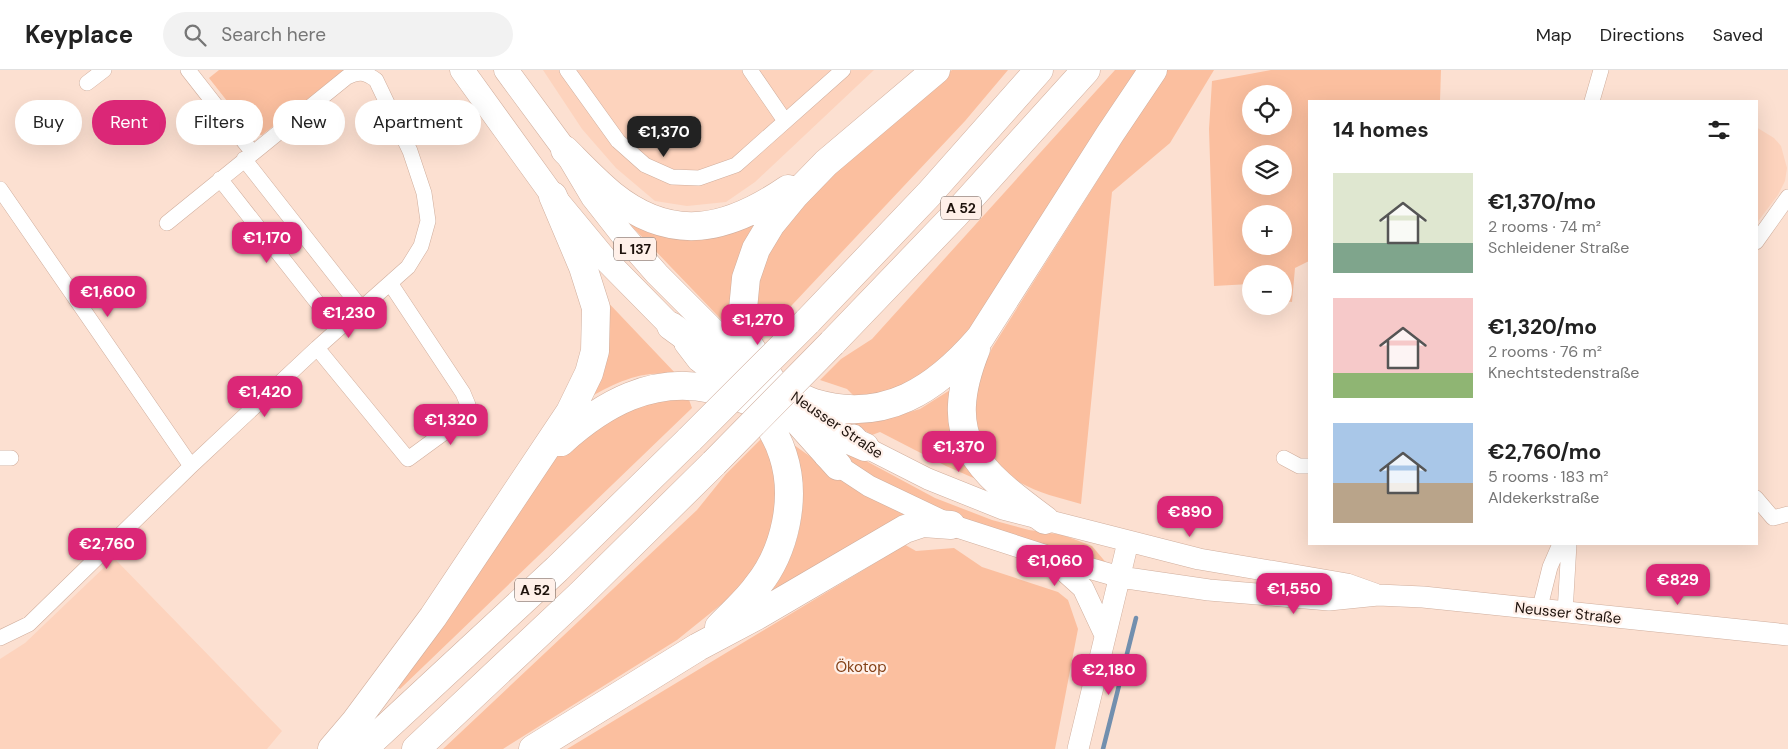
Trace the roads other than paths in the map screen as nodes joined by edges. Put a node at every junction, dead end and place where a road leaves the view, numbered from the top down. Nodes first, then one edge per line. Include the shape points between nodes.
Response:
1 (104, 70) edge
2 (188, 70) edge
3 (462, 70) edge
4 (506, 70) edge
5 (567, 70) edge
6 (750, 70) edge
7 (842, 70) edge
8 (936, 70) edge
9 (1039, 70) edge
10 (1086, 70) edge
11 (1153, 70) edge
12 (1600, 70) edge
13 (87, 83) dead end
14 (1592, 100) edge
15 (786, 121) junction
16 (564, 150) junction
17 (249, 156) junction
18 (826, 163) junction
19 (220, 179) junction
20 (0, 189) edge
21 (553, 196) junction
22 (1788, 198) edge
23 (167, 223) dead end
24 (1758, 239) edge
25 (390, 283) junction
26 (361, 308) junction
27 (670, 326) junction
28 (338, 329) junction
29 (720, 337) junction
30 (980, 338) junction
31 (317, 348) junction
32 (732, 363) junction
33 (772, 382) junction
34 (752, 403) junction
35 (795, 418) junction
36 (865, 447) junction
37 (1284, 458) dead end
38 (191, 466) junction
39 (838, 466) junction
40 (1308, 466) edge
41 (532, 472) junction
42 (1758, 500) edge
43 (1788, 514) edge
44 (1045, 520) junction
45 (952, 525) junction
46 (1128, 542) junction
47 (1560, 545) edge
48 (1568, 545) edge
49 (1050, 558) junction
50 (1120, 577) junction
51 (1378, 595) junction
52 (1539, 611) junction
53 (1565, 613) junction
54 (1105, 635) junction
55 (1788, 635) edge
56 (0, 638) edge
57 (698, 647) junction
58 (370, 743) edge
59 (332, 749) edge
60 (416, 749) edge
61 (532, 749) edge
62 (1078, 749) edge

1 - 13 street
2 - 17 street
3 - 21 main road, L 137
4 - 16 main road, L 137
5 - 15 street via 618,140 645,165 672,177 699,178 736,165
6 - 15 street
7 - 15 street
8 - 18 highway
9 - 58 highway, A 52, bridge via 929,194 807,322 557,569
10 - 60 highway, A 52, bridge via 954,216 714,463
11 - 30 highway
12 - 14 street
16 - 18 highway via 612,195 632,209 670,224 696,226 725,223 758,209
16 - 29 main road, Neusser Straße / L 137 via 593,197 622,234
17 - 19 street
17 - 25 street via 347,77 357,72 367,73 376,80 410,151 428,221 422,246 408,267
17 - 26 street
18 - 33 highway via 771,224 756,249 746,278 747,342
19 - 23 street
19 - 28 street
20 - 38 street
21 - 27 main road, Neusser Straße / L 137 via 606,260
21 - 41 highway via 591,288 597,329 595,350 581,393
22 - 24 street
25 - 26 street
25 - 31 street via 463,393 468,405 460,421 408,459
26 - 28 street
27 - 32 highway via 710,353
27 - 34 main road, Neusser Straße / L 137 via 698,361
28 - 31 street
29 - 32 highway
29 - 33 main road, Neusser Straße / L 137
30 - 33 highway via 935,383 912,396 882,406 826,405
30 - 44 highway via 963,392 961,416 965,437 974,458 986,473
31 - 38 street
32 - 33 highway
32 - 34 highway
33 - 35 highway
33 - 36 main road, Neusser Straße / L 137 via 855,436
34 - 35 highway
34 - 39 main road, Neusser Straße / L 137
34 - 41 highway via 725,392 690,386 632,394 607,405 581,424
34 - 57 highway via 770,426 783,456 788,501 786,527 778,553 758,585
35 - 36 highway
35 - 39 highway
36 - 44 main road, Neusser Straße / L 137 via 968,496
37 - 40 street via 1300,466
38 - 56 street via 29,624
39 - 45 main road, Neusser Straße / L 137 via 868,486
41 - 59 highway via 433,617
42 - 43 street via 1773,518
44 - 46 main road, Neusser Straße / L 137
45 - 49 main road, Neusser Straße / L 137
45 - 57 highway via 923,523 905,530 758,616
46 - 50 main road
46 - 51 main road, Neusser Straße / L 137 via 1243,568 1347,584
47 - 52 street via 1550,567
48 - 53 street
49 - 50 main road, Neusser Straße / L 137
49 - 54 main road via 1083,588
50 - 51 main road, Neusser Straße / L 137 via 1209,590 1329,600
50 - 54 main road
51 - 52 main road, Neusser Straße / L 137
52 - 53 main road, Neusser Straße / L 137
53 - 55 main road, Neusser Straße / L 137
54 - 62 main road
57 - 61 highway

